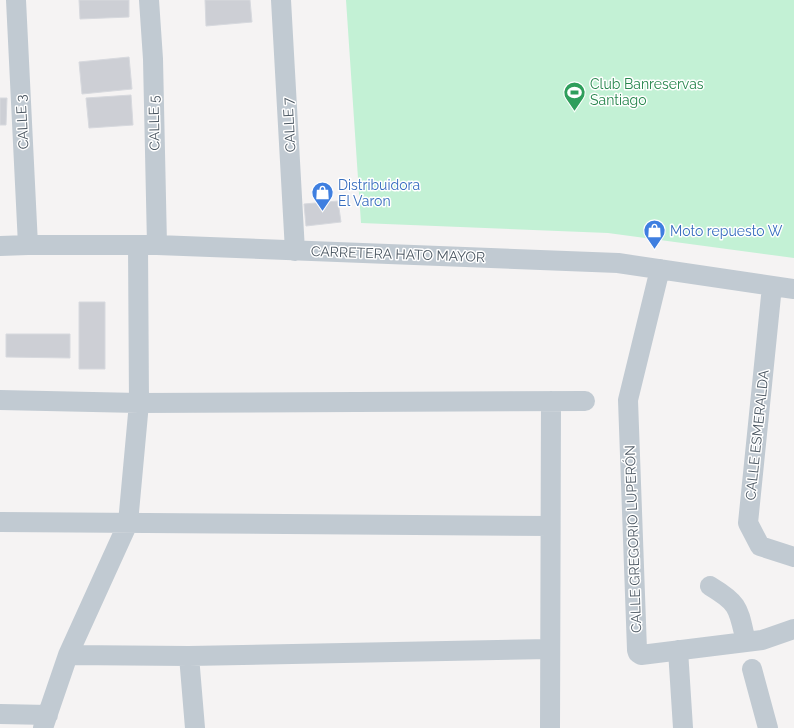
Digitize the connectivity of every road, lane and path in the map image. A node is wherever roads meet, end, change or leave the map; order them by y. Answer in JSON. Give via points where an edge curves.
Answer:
{"nodes":[{"id":1,"x":16,"y":0,"type":"edge"},
{"id":2,"x":149,"y":0,"type":"edge"},
{"id":3,"x":281,"y":0,"type":"edge"},
{"id":4,"x":28,"y":245,"type":"junction"},
{"id":5,"x":147,"y":245,"type":"junction"},
{"id":6,"x":0,"y":246,"type":"edge"},
{"id":7,"x":295,"y":251,"type":"junction"},
{"id":8,"x":660,"y":269,"type":"junction"},
{"id":9,"x":772,"y":286,"type":"junction"},
{"id":10,"x":794,"y":289,"type":"edge"},
{"id":11,"x":0,"y":400,"type":"edge"},
{"id":12,"x":585,"y":400,"type":"dead end"},
{"id":13,"x":551,"y":401,"type":"junction"},
{"id":14,"x":139,"y":403,"type":"junction"},
{"id":15,"x":0,"y":522,"type":"edge"},
{"id":16,"x":128,"y":523,"type":"junction"},
{"id":17,"x":550,"y":526,"type":"junction"},
{"id":18,"x":794,"y":557,"type":"edge"},
{"id":19,"x":710,"y":586,"type":"dead end"},
{"id":20,"x":794,"y":629,"type":"edge"},
{"id":21,"x":746,"y":642,"type":"junction"},
{"id":22,"x":550,"y":649,"type":"junction"},
{"id":23,"x":678,"y":650,"type":"junction"},
{"id":24,"x":68,"y":655,"type":"junction"},
{"id":25,"x":189,"y":656,"type":"junction"},
{"id":26,"x":752,"y":669,"type":"dead end"},
{"id":27,"x":0,"y":714,"type":"edge"},
{"id":28,"x":46,"y":721,"type":"edge"},
{"id":29,"x":195,"y":728,"type":"edge"},
{"id":30,"x":550,"y":728,"type":"edge"},
{"id":31,"x":683,"y":728,"type":"edge"},
{"id":32,"x":768,"y":728,"type":"edge"}],
"edges":[{"from":1,"to":4,"type":"street","name":"CALLE 3"},
{"from":2,"to":5,"type":"street","name":"CALLE 5","via":[[153,59]]},
{"from":3,"to":7,"type":"street","name":"CALLE 7"},
{"from":4,"to":5,"type":"street","name":"CARRETERA HATO MAYOR"},
{"from":4,"to":6,"type":"street","name":"CARRETERA HATO MAYOR"},
{"from":5,"to":7,"type":"street","name":"CARRETERA HATO MAYOR"},
{"from":5,"to":14,"type":"street","name":"CALLE 5"},
{"from":7,"to":8,"type":"street","name":"CARRETERA HATO MAYOR","via":[[618,263]]},
{"from":8,"to":9,"type":"street","name":"CARRETERA HATO MAYOR"},
{"from":8,"to":23,"type":"street","name":"CALLE GREGORIO LUPERÓN","via":[[628,400],[637,650],[641,655]]},
{"from":9,"to":10,"type":"street","name":"CARRETERA HATO MAYOR"},
{"from":9,"to":18,"type":"street","name":"CALLE ESMERALDA","via":[[748,523],[760,546]]},
{"from":11,"to":14,"type":"street"},
{"from":12,"to":13,"type":"street"},
{"from":13,"to":14,"type":"street"},
{"from":13,"to":17,"type":"street"},
{"from":14,"to":16,"type":"street","name":"CALLE 5"},
{"from":15,"to":16,"type":"street"},
{"from":16,"to":17,"type":"street"},
{"from":16,"to":24,"type":"street","name":"CALLE 5"},
{"from":17,"to":22,"type":"street"},
{"from":19,"to":21,"type":"street","via":[[735,604]]},
{"from":20,"to":21,"type":"street","name":"CALLE GREGORIO LUPERÓN","via":[[762,640]]},
{"from":21,"to":23,"type":"street","name":"CALLE GREGORIO LUPERÓN"},
{"from":22,"to":25,"type":"street"},
{"from":22,"to":30,"type":"street"},
{"from":23,"to":31,"type":"street"},
{"from":24,"to":25,"type":"street"},
{"from":24,"to":28,"type":"street","name":"CALLE 5"},
{"from":25,"to":29,"type":"street"},
{"from":26,"to":32,"type":"street"},
{"from":27,"to":28,"type":"street"}]}
